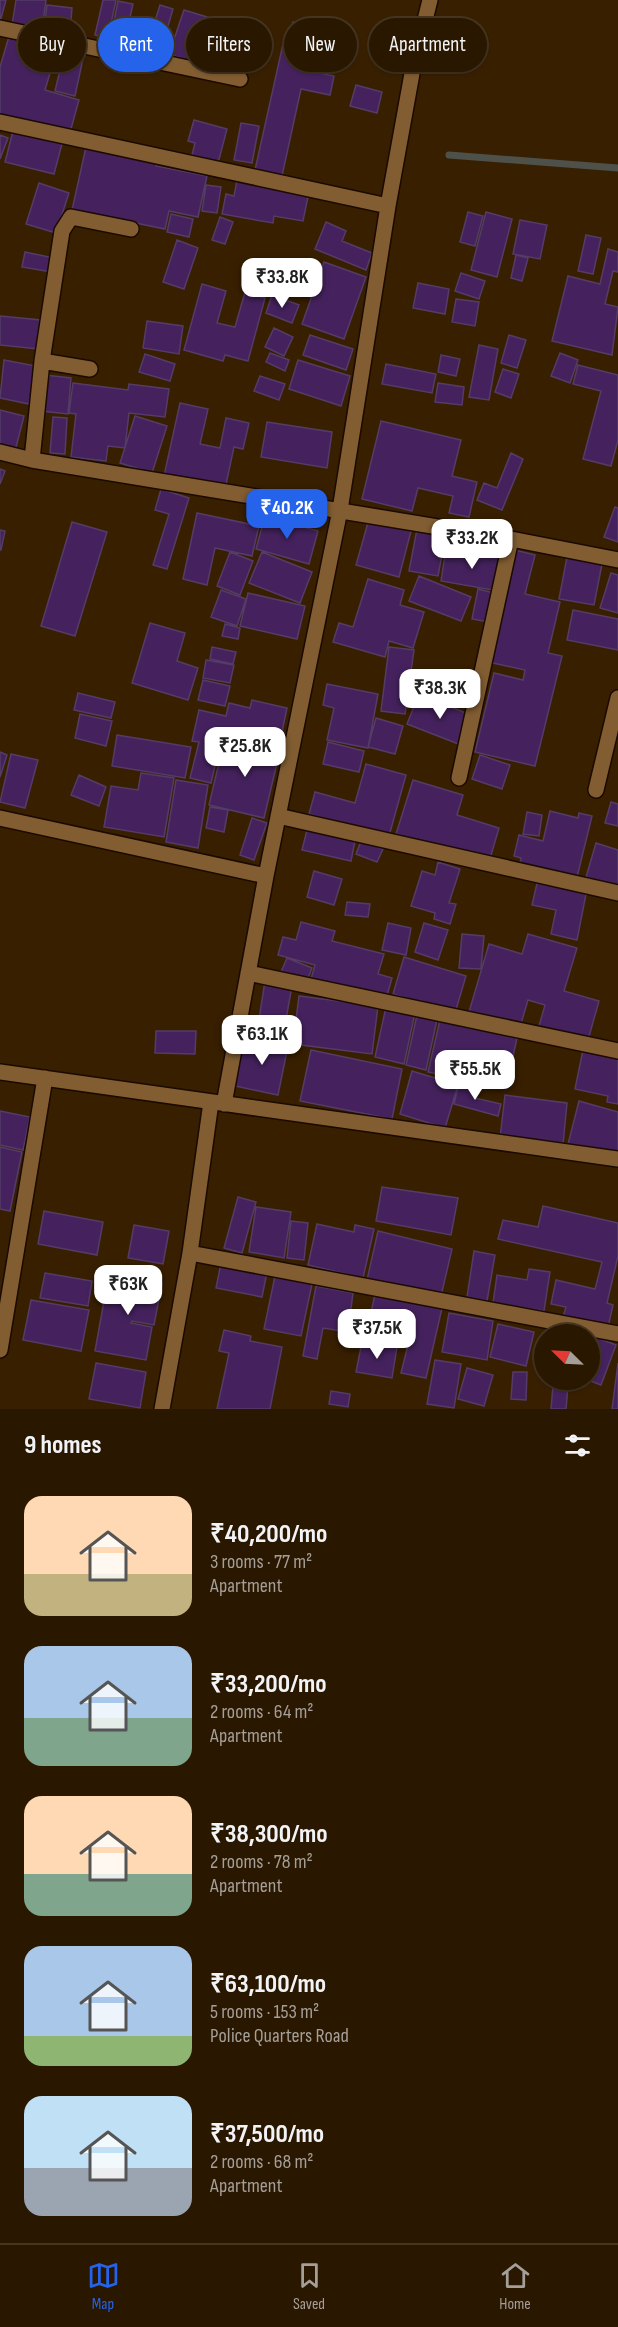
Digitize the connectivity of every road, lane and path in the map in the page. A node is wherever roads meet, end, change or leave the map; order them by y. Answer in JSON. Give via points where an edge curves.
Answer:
{"nodes":[{"id":1,"x":430,"y":0,"type":"edge"},
{"id":2,"x":0,"y":28,"type":"edge"},
{"id":3,"x":240,"y":79,"type":"dead end"},
{"id":4,"x":0,"y":122,"type":"edge"},
{"id":5,"x":388,"y":206,"type":"junction"},
{"id":6,"x":131,"y":229,"type":"dead end"},
{"id":7,"x":42,"y":361,"type":"junction"},
{"id":8,"x":90,"y":369,"type":"dead end"},
{"id":9,"x":0,"y":452,"type":"edge"},
{"id":10,"x":32,"y":460,"type":"junction"},
{"id":11,"x":340,"y":510,"type":"junction"},
{"id":12,"x":511,"y":539,"type":"junction"},
{"id":13,"x":618,"y":560,"type":"edge"},
{"id":14,"x":618,"y":698,"type":"edge"},
{"id":15,"x":459,"y":778,"type":"dead end"},
{"id":16,"x":596,"y":790,"type":"dead end"},
{"id":17,"x":278,"y":816,"type":"junction"},
{"id":18,"x":0,"y":818,"type":"edge"},
{"id":19,"x":266,"y":876,"type":"junction"},
{"id":20,"x":618,"y":892,"type":"edge"},
{"id":21,"x":248,"y":973,"type":"junction"},
{"id":22,"x":618,"y":1051,"type":"edge"},
{"id":23,"x":0,"y":1072,"type":"edge"},
{"id":24,"x":45,"y":1078,"type":"junction"},
{"id":25,"x":218,"y":1103,"type":"junction"},
{"id":26,"x":618,"y":1159,"type":"edge"},
{"id":27,"x":190,"y":1253,"type":"junction"},
{"id":28,"x":618,"y":1334,"type":"edge"},
{"id":29,"x":0,"y":1350,"type":"edge"},
{"id":30,"x":163,"y":1409,"type":"edge"}],
"edges":[{"from":1,"to":5,"type":"street","via":[[413,68]]},
{"from":2,"to":3,"type":"street"},
{"from":4,"to":5,"type":"street"},
{"from":5,"to":11,"type":"street"},
{"from":6,"to":7,"type":"street","via":[[70,217],[62,231]]},
{"from":7,"to":8,"type":"street"},
{"from":7,"to":10,"type":"street"},
{"from":9,"to":10,"type":"street"},
{"from":10,"to":11,"type":"street"},
{"from":11,"to":12,"type":"street"},
{"from":11,"to":17,"type":"street"},
{"from":12,"to":13,"type":"street"},
{"from":12,"to":15,"type":"street"},
{"from":14,"to":16,"type":"street"},
{"from":17,"to":19,"type":"street"},
{"from":17,"to":20,"type":"street"},
{"from":18,"to":19,"type":"street"},
{"from":19,"to":21,"type":"street"},
{"from":21,"to":22,"type":"street"},
{"from":21,"to":25,"type":"street"},
{"from":23,"to":24,"type":"street"},
{"from":24,"to":25,"type":"street"},
{"from":24,"to":29,"type":"street"},
{"from":25,"to":26,"type":"street"},
{"from":25,"to":27,"type":"street"},
{"from":27,"to":28,"type":"street"},
{"from":27,"to":30,"type":"street"}]}
